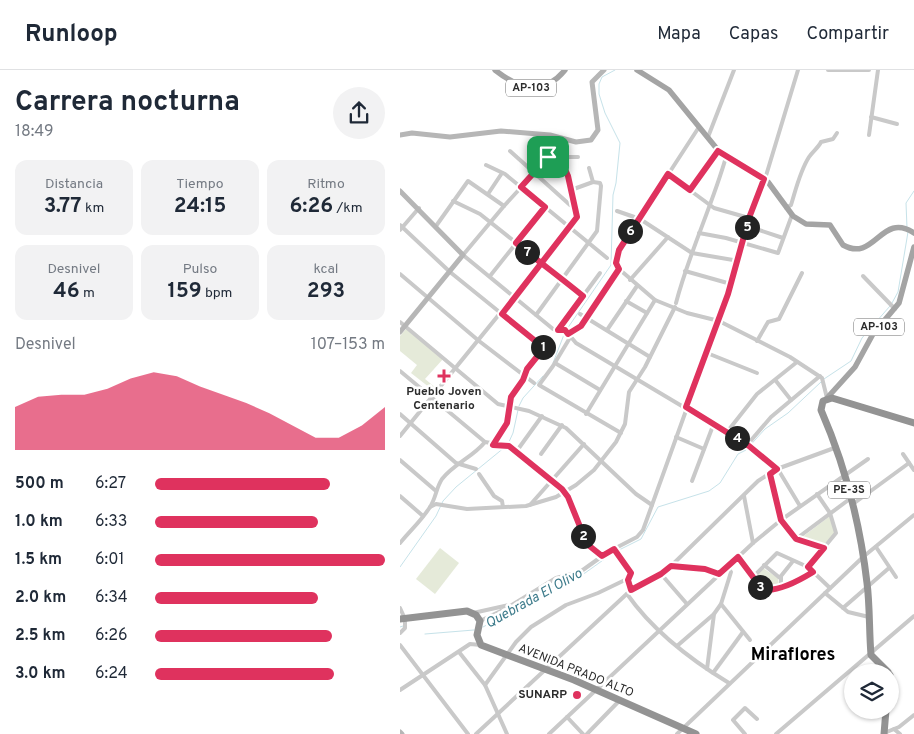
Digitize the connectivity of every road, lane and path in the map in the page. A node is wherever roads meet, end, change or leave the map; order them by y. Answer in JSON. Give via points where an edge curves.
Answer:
{"nodes":[{"id":1,"x":495,"y":70,"type":"edge"},
{"id":2,"x":565,"y":70,"type":"edge"},
{"id":3,"x":604,"y":70,"type":"edge"},
{"id":4,"x":637,"y":70,"type":"edge"},
{"id":5,"x":734,"y":70,"type":"edge"},
{"id":6,"x":798,"y":70,"type":"edge"},
{"id":7,"x":828,"y":70,"type":"edge"},
{"id":8,"x":869,"y":70,"type":"edge"},
{"id":9,"x":878,"y":70,"type":"edge"},
{"id":10,"x":871,"y":117,"type":"junction"},
{"id":11,"x":897,"y":124,"type":"dead end"},
{"id":12,"x":699,"y":127,"type":"junction"},
{"id":13,"x":837,"y":133,"type":"dead end"},
{"id":14,"x":400,"y":135,"type":"edge"},
{"id":15,"x":869,"y":135,"type":"dead end"},
{"id":16,"x":708,"y":137,"type":"junction"},
{"id":17,"x":510,"y":151,"type":"dead end"},
{"id":18,"x":718,"y":151,"type":"junction"},
{"id":19,"x":578,"y":157,"type":"dead end"},
{"id":20,"x":726,"y":157,"type":"junction"},
{"id":21,"x":560,"y":158,"type":"junction"},
{"id":22,"x":486,"y":164,"type":"dead end"},
{"id":23,"x":588,"y":168,"type":"dead end"},
{"id":24,"x":502,"y":173,"type":"junction"},
{"id":25,"x":535,"y":173,"type":"junction"},
{"id":26,"x":668,"y":174,"type":"junction"},
{"id":27,"x":764,"y":179,"type":"junction"},
{"id":28,"x":593,"y":182,"type":"junction"},
{"id":29,"x":521,"y":187,"type":"junction"},
{"id":30,"x":400,"y":190,"type":"edge"},
{"id":31,"x":571,"y":190,"type":"junction"},
{"id":32,"x":690,"y":190,"type":"junction"},
{"id":33,"x":488,"y":194,"type":"junction"},
{"id":34,"x":453,"y":202,"type":"junction"},
{"id":35,"x":711,"y":205,"type":"junction"},
{"id":36,"x":504,"y":206,"type":"junction"},
{"id":37,"x":545,"y":207,"type":"junction"},
{"id":38,"x":576,"y":207,"type":"junction"},
{"id":39,"x":419,"y":208,"type":"junction"},
{"id":40,"x":786,"y":208,"type":"junction"},
{"id":41,"x":617,"y":211,"type":"dead end"},
{"id":42,"x":792,"y":215,"type":"junction"},
{"id":43,"x":749,"y":218,"type":"junction"},
{"id":44,"x":640,"y":219,"type":"junction"},
{"id":45,"x":490,"y":222,"type":"junction"},
{"id":46,"x":436,"y":226,"type":"junction"},
{"id":47,"x":747,"y":226,"type":"junction"},
{"id":48,"x":401,"y":227,"type":"edge"},
{"id":49,"x":570,"y":228,"type":"junction"},
{"id":50,"x":909,"y":230,"type":"edge"},
{"id":51,"x":699,"y":233,"type":"junction"},
{"id":52,"x":668,"y":236,"type":"junction"},
{"id":53,"x":783,"y":238,"type":"junction"},
{"id":54,"x":742,"y":242,"type":"junction"},
{"id":55,"x":516,"y":243,"type":"junction"},
{"id":56,"x":588,"y":244,"type":"junction"},
{"id":57,"x":914,"y":247,"type":"edge"},
{"id":58,"x":692,"y":252,"type":"junction"},
{"id":59,"x":463,"y":255,"type":"junction"},
{"id":60,"x":607,"y":258,"type":"dead end"},
{"id":61,"x":739,"y":261,"type":"junction"},
{"id":62,"x":541,"y":263,"type":"junction"},
{"id":63,"x":619,"y":269,"type":"junction"},
{"id":64,"x":685,"y":271,"type":"junction"},
{"id":65,"x":450,"y":272,"type":"junction"},
{"id":66,"x":600,"y":273,"type":"dead end"},
{"id":67,"x":400,"y":274,"type":"edge"},
{"id":68,"x":802,"y":274,"type":"dead end"},
{"id":69,"x":490,"y":276,"type":"junction"},
{"id":70,"x":863,"y":276,"type":"dead end"},
{"id":71,"x":561,"y":279,"type":"junction"},
{"id":72,"x":630,"y":280,"type":"junction"},
{"id":73,"x":731,"y":284,"type":"junction"},
{"id":74,"x":637,"y":286,"type":"junction"},
{"id":75,"x":583,"y":296,"type":"junction"},
{"id":76,"x":428,"y":297,"type":"junction"},
{"id":77,"x":515,"y":297,"type":"junction"},
{"id":78,"x":655,"y":300,"type":"junction"},
{"id":79,"x":626,"y":301,"type":"junction"},
{"id":80,"x":675,"y":305,"type":"junction"},
{"id":81,"x":895,"y":309,"type":"junction"},
{"id":82,"x":647,"y":313,"type":"junction"},
{"id":83,"x":502,"y":314,"type":"junction"},
{"id":84,"x":580,"y":314,"type":"dead end"},
{"id":85,"x":536,"y":315,"type":"junction"},
{"id":86,"x":587,"y":318,"type":"junction"},
{"id":87,"x":719,"y":321,"type":"junction"},
{"id":88,"x":400,"y":322,"type":"edge"},
{"id":89,"x":405,"y":326,"type":"junction"},
{"id":90,"x":558,"y":330,"type":"junction"},
{"id":91,"x":607,"y":330,"type":"junction"},
{"id":92,"x":400,"y":332,"type":"edge"},
{"id":93,"x":568,"y":333,"type":"junction"},
{"id":94,"x":479,"y":341,"type":"junction"},
{"id":95,"x":756,"y":341,"type":"junction"},
{"id":96,"x":629,"y":343,"type":"junction"},
{"id":97,"x":707,"y":353,"type":"junction"},
{"id":98,"x":650,"y":357,"type":"junction"},
{"id":99,"x":798,"y":362,"type":"junction"},
{"id":100,"x":555,"y":363,"type":"junction"},
{"id":101,"x":615,"y":366,"type":"junction"},
{"id":102,"x":456,"y":368,"type":"junction"},
{"id":103,"x":400,"y":371,"type":"edge"},
{"id":104,"x":758,"y":373,"type":"dead end"},
{"id":105,"x":524,"y":377,"type":"junction"},
{"id":106,"x":822,"y":378,"type":"junction"},
{"id":107,"x":638,"y":379,"type":"junction"},
{"id":108,"x":776,"y":381,"type":"junction"},
{"id":109,"x":534,"y":383,"type":"dead end"},
{"id":110,"x":600,"y":390,"type":"junction"},
{"id":111,"x":432,"y":398,"type":"junction"},
{"id":112,"x":827,"y":398,"type":"junction"},
{"id":113,"x":791,"y":400,"type":"junction"},
{"id":114,"x":510,"y":407,"type":"junction"},
{"id":115,"x":686,"y":407,"type":"junction"},
{"id":116,"x":400,"y":414,"type":"edge"},
{"id":117,"x":586,"y":414,"type":"junction"},
{"id":118,"x":542,"y":416,"type":"junction"},
{"id":119,"x":714,"y":423,"type":"junction"},
{"id":120,"x":914,"y":423,"type":"edge"},
{"id":121,"x":411,"y":424,"type":"junction"},
{"id":122,"x":562,"y":425,"type":"junction"},
{"id":123,"x":728,"y":432,"type":"junction"},
{"id":124,"x":621,"y":433,"type":"junction"},
{"id":125,"x":400,"y":436,"type":"edge"},
{"id":126,"x":676,"y":437,"type":"junction"},
{"id":127,"x":486,"y":442,"type":"junction"},
{"id":128,"x":584,"y":444,"type":"junction"},
{"id":129,"x":493,"y":445,"type":"junction"},
{"id":130,"x":749,"y":447,"type":"junction"},
{"id":131,"x":837,"y":447,"type":"junction"},
{"id":132,"x":704,"y":449,"type":"junction"},
{"id":133,"x":516,"y":452,"type":"junction"},
{"id":134,"x":541,"y":454,"type":"dead end"},
{"id":135,"x":903,"y":454,"type":"dead end"},
{"id":136,"x":868,"y":458,"type":"dead end"},
{"id":137,"x":400,"y":460,"type":"edge"},
{"id":138,"x":602,"y":460,"type":"junction"},
{"id":139,"x":909,"y":462,"type":"junction"},
{"id":140,"x":456,"y":463,"type":"junction"},
{"id":141,"x":476,"y":468,"type":"dead end"},
{"id":142,"x":777,"y":469,"type":"junction"},
{"id":143,"x":914,"y":470,"type":"edge"},
{"id":144,"x":479,"y":474,"type":"dead end"},
{"id":145,"x":770,"y":474,"type":"junction"},
{"id":146,"x":845,"y":474,"type":"junction"},
{"id":147,"x":552,"y":480,"type":"junction"},
{"id":148,"x":692,"y":481,"type":"dead end"},
{"id":149,"x":436,"y":491,"type":"junction"},
{"id":150,"x":565,"y":492,"type":"junction"},
{"id":151,"x":817,"y":494,"type":"junction"},
{"id":152,"x":400,"y":496,"type":"edge"},
{"id":153,"x":744,"y":496,"type":"junction"},
{"id":154,"x":404,"y":500,"type":"junction"},
{"id":155,"x":852,"y":501,"type":"junction"},
{"id":156,"x":400,"y":505,"type":"edge"},
{"id":157,"x":530,"y":505,"type":"junction"},
{"id":158,"x":652,"y":505,"type":"junction"},
{"id":159,"x":800,"y":506,"type":"junction"},
{"id":160,"x":430,"y":507,"type":"junction"},
{"id":161,"x":504,"y":507,"type":"junction"},
{"id":162,"x":830,"y":513,"type":"junction"},
{"id":163,"x":914,"y":515,"type":"edge"},
{"id":164,"x":423,"y":516,"type":"junction"},
{"id":165,"x":781,"y":520,"type":"junction"},
{"id":166,"x":796,"y":539,"type":"junction"},
{"id":167,"x":400,"y":543,"type":"edge"},
{"id":168,"x":753,"y":543,"type":"junction"},
{"id":169,"x":876,"y":546,"type":"junction"},
{"id":170,"x":824,"y":548,"type":"junction"},
{"id":171,"x":615,"y":551,"type":"junction"},
{"id":172,"x":602,"y":556,"type":"junction"},
{"id":173,"x":738,"y":557,"type":"junction"},
{"id":174,"x":863,"y":557,"type":"junction"},
{"id":175,"x":793,"y":560,"type":"junction"},
{"id":176,"x":764,"y":565,"type":"junction"},
{"id":177,"x":671,"y":566,"type":"junction"},
{"id":178,"x":728,"y":566,"type":"junction"},
{"id":179,"x":808,"y":567,"type":"junction"},
{"id":180,"x":890,"y":568,"type":"junction"},
{"id":181,"x":813,"y":572,"type":"junction"},
{"id":182,"x":661,"y":574,"type":"junction"},
{"id":183,"x":719,"y":574,"type":"junction"},
{"id":184,"x":753,"y":577,"type":"junction"},
{"id":185,"x":896,"y":577,"type":"dead end"},
{"id":186,"x":780,"y":578,"type":"junction"},
{"id":187,"x":628,"y":580,"type":"junction"},
{"id":188,"x":781,"y":586,"type":"junction"},
{"id":189,"x":830,"y":588,"type":"junction"},
{"id":190,"x":868,"y":588,"type":"junction"},
{"id":191,"x":631,"y":590,"type":"junction"},
{"id":192,"x":825,"y":593,"type":"junction"},
{"id":193,"x":627,"y":594,"type":"junction"},
{"id":194,"x":687,"y":604,"type":"junction"},
{"id":195,"x":721,"y":604,"type":"junction"},
{"id":196,"x":511,"y":605,"type":"junction"},
{"id":197,"x":400,"y":608,"type":"edge"},
{"id":198,"x":842,"y":608,"type":"junction"},
{"id":199,"x":473,"y":612,"type":"junction"},
{"id":200,"x":714,"y":614,"type":"junction"},
{"id":201,"x":914,"y":616,"type":"edge"},
{"id":202,"x":869,"y":617,"type":"junction"},
{"id":203,"x":403,"y":621,"type":"edge"},
{"id":204,"x":479,"y":629,"type":"junction"},
{"id":205,"x":659,"y":630,"type":"junction"},
{"id":206,"x":743,"y":632,"type":"junction"},
{"id":207,"x":400,"y":633,"type":"edge"},
{"id":208,"x":750,"y":640,"type":"dead end"},
{"id":209,"x":470,"y":644,"type":"junction"},
{"id":210,"x":400,"y":645,"type":"edge"},
{"id":211,"x":482,"y":646,"type":"junction"},
{"id":212,"x":676,"y":646,"type":"junction"},
{"id":213,"x":406,"y":651,"type":"junction"},
{"id":214,"x":459,"y":652,"type":"junction"},
{"id":215,"x":400,"y":655,"type":"edge"},
{"id":216,"x":507,"y":655,"type":"junction"},
{"id":217,"x":871,"y":655,"type":"junction"},
{"id":218,"x":880,"y":664,"type":"edge"},
{"id":219,"x":545,"y":669,"type":"junction"},
{"id":220,"x":707,"y":669,"type":"junction"},
{"id":221,"x":712,"y":673,"type":"junction"},
{"id":222,"x":424,"y":675,"type":"junction"},
{"id":223,"x":730,"y":682,"type":"junction"},
{"id":224,"x":485,"y":685,"type":"junction"},
{"id":225,"x":400,"y":690,"type":"edge"},
{"id":226,"x":595,"y":690,"type":"junction"},
{"id":227,"x":620,"y":700,"type":"junction"},
{"id":228,"x":498,"y":714,"type":"junction"},
{"id":229,"x":914,"y":715,"type":"edge"},
{"id":230,"x":567,"y":717,"type":"junction"},
{"id":231,"x":757,"y":719,"type":"dead end"},
{"id":232,"x":885,"y":719,"type":"edge"},
{"id":233,"x":894,"y":729,"type":"junction"},
{"id":234,"x":680,"y":731,"type":"edge"},
{"id":235,"x":468,"y":734,"type":"edge"},
{"id":236,"x":476,"y":734,"type":"edge"},
{"id":237,"x":507,"y":734,"type":"edge"},
{"id":238,"x":549,"y":734,"type":"edge"},
{"id":239,"x":583,"y":734,"type":"edge"},
{"id":240,"x":587,"y":734,"type":"edge"},
{"id":241,"x":696,"y":734,"type":"edge"},
{"id":242,"x":745,"y":734,"type":"edge"},
{"id":243,"x":776,"y":734,"type":"edge"},
{"id":244,"x":884,"y":734,"type":"edge"},
{"id":245,"x":900,"y":734,"type":"edge"}],
"edges":[{"from":1,"to":2,"type":"main road","number":"AP-103","via":[[514,83],[533,88],[553,82]]},
{"from":3,"to":14,"type":"main road","via":[[592,82],[598,130],[591,140],[576,142],[540,134],[501,131],[450,137],[412,132]]},
{"from":4,"to":12,"type":"main road","via":[[669,90]]},
{"from":5,"to":16,"type":"street"},
{"from":6,"to":27,"type":"street"},
{"from":7,"to":8,"type":"street"},
{"from":9,"to":10,"type":"street"},
{"from":10,"to":11,"type":"street"},
{"from":10,"to":15,"type":"street"},
{"from":12,"to":16,"type":"main road"},
{"from":12,"to":26,"type":"street"},
{"from":13,"to":40,"type":"street","via":[[810,155],[791,205]]},
{"from":16,"to":18,"type":"main road"},
{"from":17,"to":25,"type":"street"},
{"from":18,"to":20,"type":"main road"},
{"from":18,"to":32,"type":"street"},
{"from":19,"to":21,"type":"street"},
{"from":20,"to":27,"type":"main road"},
{"from":20,"to":35,"type":"street"},
{"from":21,"to":25,"type":"street","via":[[548,157]]},
{"from":21,"to":31,"type":"street"},
{"from":22,"to":24,"type":"street"},
{"from":23,"to":28,"type":"street"},
{"from":24,"to":29,"type":"street"},
{"from":24,"to":33,"type":"street"},
{"from":25,"to":29,"type":"street"},
{"from":25,"to":38,"type":"street"},
{"from":26,"to":32,"type":"street"},
{"from":26,"to":44,"type":"street"},
{"from":27,"to":40,"type":"main road"},
{"from":27,"to":43,"type":"street"},
{"from":28,"to":31,"type":"street"},
{"from":28,"to":56,"type":"street","via":[[601,184],[600,207],[597,232]]},
{"from":29,"to":36,"type":"street"},
{"from":29,"to":37,"type":"street"},
{"from":30,"to":39,"type":"main road"},
{"from":31,"to":38,"type":"street"},
{"from":32,"to":35,"type":"street"},
{"from":33,"to":34,"type":"street","via":[[468,181]]},
{"from":33,"to":36,"type":"street"},
{"from":34,"to":45,"type":"street","via":[[475,211]]},
{"from":34,"to":46,"type":"street"},
{"from":35,"to":43,"type":"street"},
{"from":35,"to":51,"type":"street"},
{"from":36,"to":45,"type":"street"},
{"from":37,"to":49,"type":"street"},
{"from":37,"to":55,"type":"street"},
{"from":38,"to":49,"type":"street","via":[[577,217]]},
{"from":39,"to":46,"type":"main road"},
{"from":39,"to":48,"type":"street"},
{"from":40,"to":42,"type":"main road"},
{"from":41,"to":44,"type":"street"},
{"from":42,"to":50,"type":"main road","via":[[806,224],[830,225],[840,242],[850,248],[867,247],[889,228]]},
{"from":42,"to":53,"type":"street"},
{"from":43,"to":47,"type":"street"},
{"from":44,"to":52,"type":"street"},
{"from":44,"to":63,"type":"street","via":[[619,250],[616,263]]},
{"from":45,"to":55,"type":"street"},
{"from":45,"to":59,"type":"street"},
{"from":46,"to":59,"type":"main road"},
{"from":47,"to":53,"type":"street"},
{"from":47,"to":54,"type":"street"},
{"from":48,"to":65,"type":"street"},
{"from":49,"to":56,"type":"street"},
{"from":49,"to":62,"type":"street"},
{"from":51,"to":54,"type":"street"},
{"from":51,"to":58,"type":"street"},
{"from":52,"to":58,"type":"street"},
{"from":52,"to":72,"type":"street"},
{"from":53,"to":54,"type":"street","via":[[778,253]]},
{"from":54,"to":61,"type":"street"},
{"from":55,"to":62,"type":"street"},
{"from":55,"to":69,"type":"street"},
{"from":56,"to":60,"type":"street"},
{"from":56,"to":71,"type":"street"},
{"from":57,"to":81,"type":"main road","number":"AP-103","via":[[903,295]]},
{"from":58,"to":61,"type":"street"},
{"from":58,"to":64,"type":"street"},
{"from":59,"to":65,"type":"main road"},
{"from":59,"to":69,"type":"street"},
{"from":61,"to":73,"type":"street"},
{"from":62,"to":71,"type":"street"},
{"from":62,"to":77,"type":"street"},
{"from":63,"to":72,"type":"street"},
{"from":63,"to":86,"type":"street"},
{"from":64,"to":73,"type":"street"},
{"from":64,"to":80,"type":"street"},
{"from":65,"to":76,"type":"main road"},
{"from":65,"to":83,"type":"street"},
{"from":66,"to":75,"type":"street"},
{"from":67,"to":76,"type":"street"},
{"from":68,"to":95,"type":"street","via":[[779,319],[768,322]]},
{"from":69,"to":77,"type":"street"},
{"from":70,"to":81,"type":"street"},
{"from":71,"to":75,"type":"street"},
{"from":71,"to":85,"type":"street"},
{"from":72,"to":74,"type":"street"},
{"from":73,"to":87,"type":"street"},
{"from":74,"to":78,"type":"street"},
{"from":74,"to":79,"type":"street"},
{"from":75,"to":90,"type":"street"},
{"from":76,"to":89,"type":"main road"},
{"from":76,"to":94,"type":"street"},
{"from":77,"to":83,"type":"street"},
{"from":77,"to":85,"type":"street"},
{"from":78,"to":80,"type":"street"},
{"from":78,"to":82,"type":"street"},
{"from":79,"to":82,"type":"street"},
{"from":79,"to":91,"type":"street"},
{"from":80,"to":87,"type":"street","via":[[686,313]]},
{"from":80,"to":98,"type":"street"},
{"from":81,"to":112,"type":"main road","number":"AP-103","via":[[871,337],[859,362]]},
{"from":82,"to":96,"type":"street"},
{"from":83,"to":94,"type":"street"},
{"from":83,"to":105,"type":"street","via":[[544,348]]},
{"from":84,"to":86,"type":"street"},
{"from":85,"to":90,"type":"street"},
{"from":86,"to":91,"type":"street"},
{"from":86,"to":93,"type":"street","via":[[581,326]]},
{"from":87,"to":95,"type":"street"},
{"from":87,"to":97,"type":"street"},
{"from":88,"to":89,"type":"street"},
{"from":89,"to":92,"type":"main road"},
{"from":89,"to":102,"type":"street"},
{"from":90,"to":93,"type":"street"},
{"from":91,"to":96,"type":"street"},
{"from":93,"to":100,"type":"street"},
{"from":93,"to":101,"type":"street","via":[[576,343]]},
{"from":94,"to":102,"type":"street"},
{"from":94,"to":105,"type":"street"},
{"from":95,"to":99,"type":"street"},
{"from":96,"to":98,"type":"street"},
{"from":96,"to":101,"type":"street"},
{"from":97,"to":104,"type":"street"},
{"from":97,"to":115,"type":"street"},
{"from":98,"to":107,"type":"street"},
{"from":99,"to":106,"type":"street"},
{"from":99,"to":108,"type":"street"},
{"from":100,"to":110,"type":"street"},
{"from":100,"to":117,"type":"street","via":[[539,385]]},
{"from":101,"to":107,"type":"street"},
{"from":101,"to":110,"type":"street"},
{"from":102,"to":111,"type":"street"},
{"from":102,"to":114,"type":"street","via":[[498,404]]},
{"from":103,"to":111,"type":"street"},
{"from":105,"to":109,"type":"street"},
{"from":105,"to":114,"type":"street","via":[[510,399]]},
{"from":106,"to":112,"type":"street"},
{"from":106,"to":113,"type":"street"},
{"from":107,"to":115,"type":"street"},
{"from":107,"to":124,"type":"street","via":[[629,392]]},
{"from":108,"to":113,"type":"street"},
{"from":108,"to":123,"type":"street","via":[[757,394]]},
{"from":110,"to":117,"type":"street"},
{"from":111,"to":121,"type":"street"},
{"from":111,"to":127,"type":"street"},
{"from":112,"to":120,"type":"highway"},
{"from":112,"to":131,"type":"highway","number":"PE-3S","via":[[821,410]]},
{"from":113,"to":130,"type":"street","via":[[761,426]]},
{"from":114,"to":118,"type":"street"},
{"from":114,"to":129,"type":"street","via":[[506,427]]},
{"from":115,"to":119,"type":"street"},
{"from":115,"to":126,"type":"street"},
{"from":116,"to":121,"type":"street"},
{"from":117,"to":124,"type":"street"},
{"from":118,"to":122,"type":"street"},
{"from":118,"to":133,"type":"street"},
{"from":119,"to":123,"type":"street"},
{"from":119,"to":132,"type":"street"},
{"from":121,"to":125,"type":"street"},
{"from":121,"to":140,"type":"street"},
{"from":122,"to":128,"type":"street"},
{"from":122,"to":134,"type":"street"},
{"from":123,"to":130,"type":"street"},
{"from":124,"to":138,"type":"street"},
{"from":126,"to":132,"type":"street"},
{"from":126,"to":158,"type":"street"},
{"from":127,"to":129,"type":"street"},
{"from":127,"to":140,"type":"street","via":[[471,457]]},
{"from":128,"to":138,"type":"street"},
{"from":128,"to":147,"type":"street"},
{"from":129,"to":133,"type":"street","via":[[507,445]]},
{"from":130,"to":142,"type":"street"},
{"from":131,"to":142,"type":"street"},
{"from":131,"to":146,"type":"highway","number":"PE-3S"},
{"from":132,"to":148,"type":"street"},
{"from":133,"to":147,"type":"street"},
{"from":135,"to":139,"type":"street"},
{"from":136,"to":146,"type":"street"},
{"from":137,"to":149,"type":"street"},
{"from":138,"to":150,"type":"street"},
{"from":138,"to":158,"type":"street"},
{"from":139,"to":143,"type":"street"},
{"from":139,"to":155,"type":"street"},
{"from":140,"to":141,"type":"street"},
{"from":140,"to":149,"type":"street"},
{"from":142,"to":145,"type":"street"},
{"from":142,"to":159,"type":"street"},
{"from":144,"to":161,"type":"street","via":[[492,495],[502,500]]},
{"from":145,"to":153,"type":"street"},
{"from":145,"to":165,"type":"street"},
{"from":146,"to":151,"type":"street"},
{"from":146,"to":155,"type":"highway","number":"PE-3S"},
{"from":147,"to":150,"type":"street"},
{"from":147,"to":157,"type":"street"},
{"from":149,"to":160,"type":"street"},
{"from":150,"to":157,"type":"street"},
{"from":150,"to":172,"type":"street","via":[[587,544]]},
{"from":151,"to":159,"type":"street"},
{"from":151,"to":162,"type":"street"},
{"from":152,"to":154,"type":"street"},
{"from":153,"to":168,"type":"street"},
{"from":153,"to":177,"type":"street"},
{"from":154,"to":156,"type":"street"},
{"from":154,"to":164,"type":"street"},
{"from":155,"to":162,"type":"street"},
{"from":155,"to":174,"type":"highway","number":"PE-3S"},
{"from":157,"to":161,"type":"street"},
{"from":158,"to":171,"type":"street","via":[[642,533]]},
{"from":159,"to":165,"type":"street"},
{"from":160,"to":161,"type":"street","via":[[439,504],[467,508]]},
{"from":160,"to":164,"type":"street"},
{"from":162,"to":166,"type":"street"},
{"from":162,"to":170,"type":"street","via":[[836,533]]},
{"from":163,"to":169,"type":"street"},
{"from":164,"to":167,"type":"street"},
{"from":165,"to":166,"type":"street"},
{"from":165,"to":168,"type":"street"},
{"from":166,"to":170,"type":"street"},
{"from":168,"to":173,"type":"street"},
{"from":169,"to":174,"type":"street"},
{"from":169,"to":180,"type":"street"},
{"from":170,"to":179,"type":"street"},
{"from":171,"to":172,"type":"street"},
{"from":171,"to":187,"type":"street","via":[[631,573]]},
{"from":172,"to":196,"type":"street","via":[[580,572],[556,578]]},
{"from":173,"to":178,"type":"street"},
{"from":173,"to":184,"type":"street"},
{"from":174,"to":189,"type":"street"},
{"from":174,"to":190,"type":"highway","number":"PE-3S"},
{"from":175,"to":176,"type":"street","via":[[777,553]]},
{"from":175,"to":179,"type":"street"},
{"from":175,"to":186,"type":"street"},
{"from":176,"to":184,"type":"street"},
{"from":176,"to":186,"type":"street"},
{"from":177,"to":182,"type":"street"},
{"from":177,"to":183,"type":"street","via":[[705,569]]},
{"from":178,"to":183,"type":"street"},
{"from":178,"to":195,"type":"street","via":[[731,572]]},
{"from":179,"to":181,"type":"street"},
{"from":180,"to":185,"type":"street"},
{"from":180,"to":190,"type":"street"},
{"from":181,"to":188,"type":"street"},
{"from":181,"to":189,"type":"street"},
{"from":182,"to":191,"type":"street"},
{"from":182,"to":194,"type":"street"},
{"from":183,"to":194,"type":"street"},
{"from":184,"to":188,"type":"street","via":[[762,589]]},
{"from":186,"to":188,"type":"street"},
{"from":187,"to":191,"type":"street"},
{"from":187,"to":216,"type":"street","via":[[550,614],[531,628]]},
{"from":189,"to":192,"type":"street"},
{"from":190,"to":198,"type":"street"},
{"from":190,"to":202,"type":"highway","number":"PE-3S"},
{"from":191,"to":193,"type":"street"},
{"from":192,"to":198,"type":"street"},
{"from":192,"to":223,"type":"street"},
{"from":193,"to":205,"type":"street"},
{"from":193,"to":219,"type":"street"},
{"from":194,"to":205,"type":"street"},
{"from":195,"to":200,"type":"street"},
{"from":195,"to":206,"type":"street"},
{"from":196,"to":199,"type":"street"},
{"from":196,"to":204,"type":"street"},
{"from":197,"to":203,"type":"street"},
{"from":198,"to":202,"type":"street","via":[[858,616]]},
{"from":199,"to":203,"type":"highway"},
{"from":199,"to":204,"type":"highway"},
{"from":200,"to":212,"type":"street"},
{"from":200,"to":220,"type":"street"},
{"from":201,"to":217,"type":"street"},
{"from":202,"to":217,"type":"highway","number":"PE-3S"},
{"from":203,"to":207,"type":"street","via":[[406,628]]},
{"from":204,"to":209,"type":"street"},
{"from":204,"to":211,"type":"highway"},
{"from":205,"to":212,"type":"street"},
{"from":205,"to":226,"type":"street"},
{"from":206,"to":208,"type":"street"},
{"from":206,"to":221,"type":"street"},
{"from":209,"to":211,"type":"street"},
{"from":209,"to":214,"type":"street"},
{"from":210,"to":213,"type":"street"},
{"from":211,"to":216,"type":"highway","name":"AVENIDA PRADO ALTO"},
{"from":212,"to":220,"type":"street"},
{"from":213,"to":215,"type":"street"},
{"from":213,"to":222,"type":"street"},
{"from":214,"to":222,"type":"street"},
{"from":214,"to":224,"type":"street"},
{"from":216,"to":219,"type":"highway","name":"AVENIDA PRADO ALTO"},
{"from":216,"to":224,"type":"street"},
{"from":217,"to":218,"type":"highway"},
{"from":217,"to":243,"type":"street"},
{"from":219,"to":226,"type":"highway","name":"AVENIDA PRADO ALTO"},
{"from":219,"to":228,"type":"street"},
{"from":220,"to":221,"type":"street"},
{"from":221,"to":223,"type":"street"},
{"from":222,"to":225,"type":"street"},
{"from":222,"to":235,"type":"street"},
{"from":223,"to":234,"type":"street"},
{"from":224,"to":228,"type":"street"},
{"from":226,"to":227,"type":"highway","name":"AVENIDA PRADO ALTO"},
{"from":226,"to":230,"type":"street"},
{"from":227,"to":234,"type":"highway","name":"AVENIDA PRADO ALTO"},
{"from":227,"to":240,"type":"street"},
{"from":228,"to":236,"type":"street"},
{"from":228,"to":237,"type":"street"},
{"from":229,"to":233,"type":"street"},
{"from":230,"to":238,"type":"street"},
{"from":230,"to":239,"type":"street"},
{"from":231,"to":242,"type":"street","via":[[745,708],[733,720]]},
{"from":232,"to":244,"type":"highway"},
{"from":233,"to":244,"type":"street"},
{"from":233,"to":245,"type":"street"},
{"from":234,"to":241,"type":"highway","name":"AVENIDA PRADO ALTO"}]}
